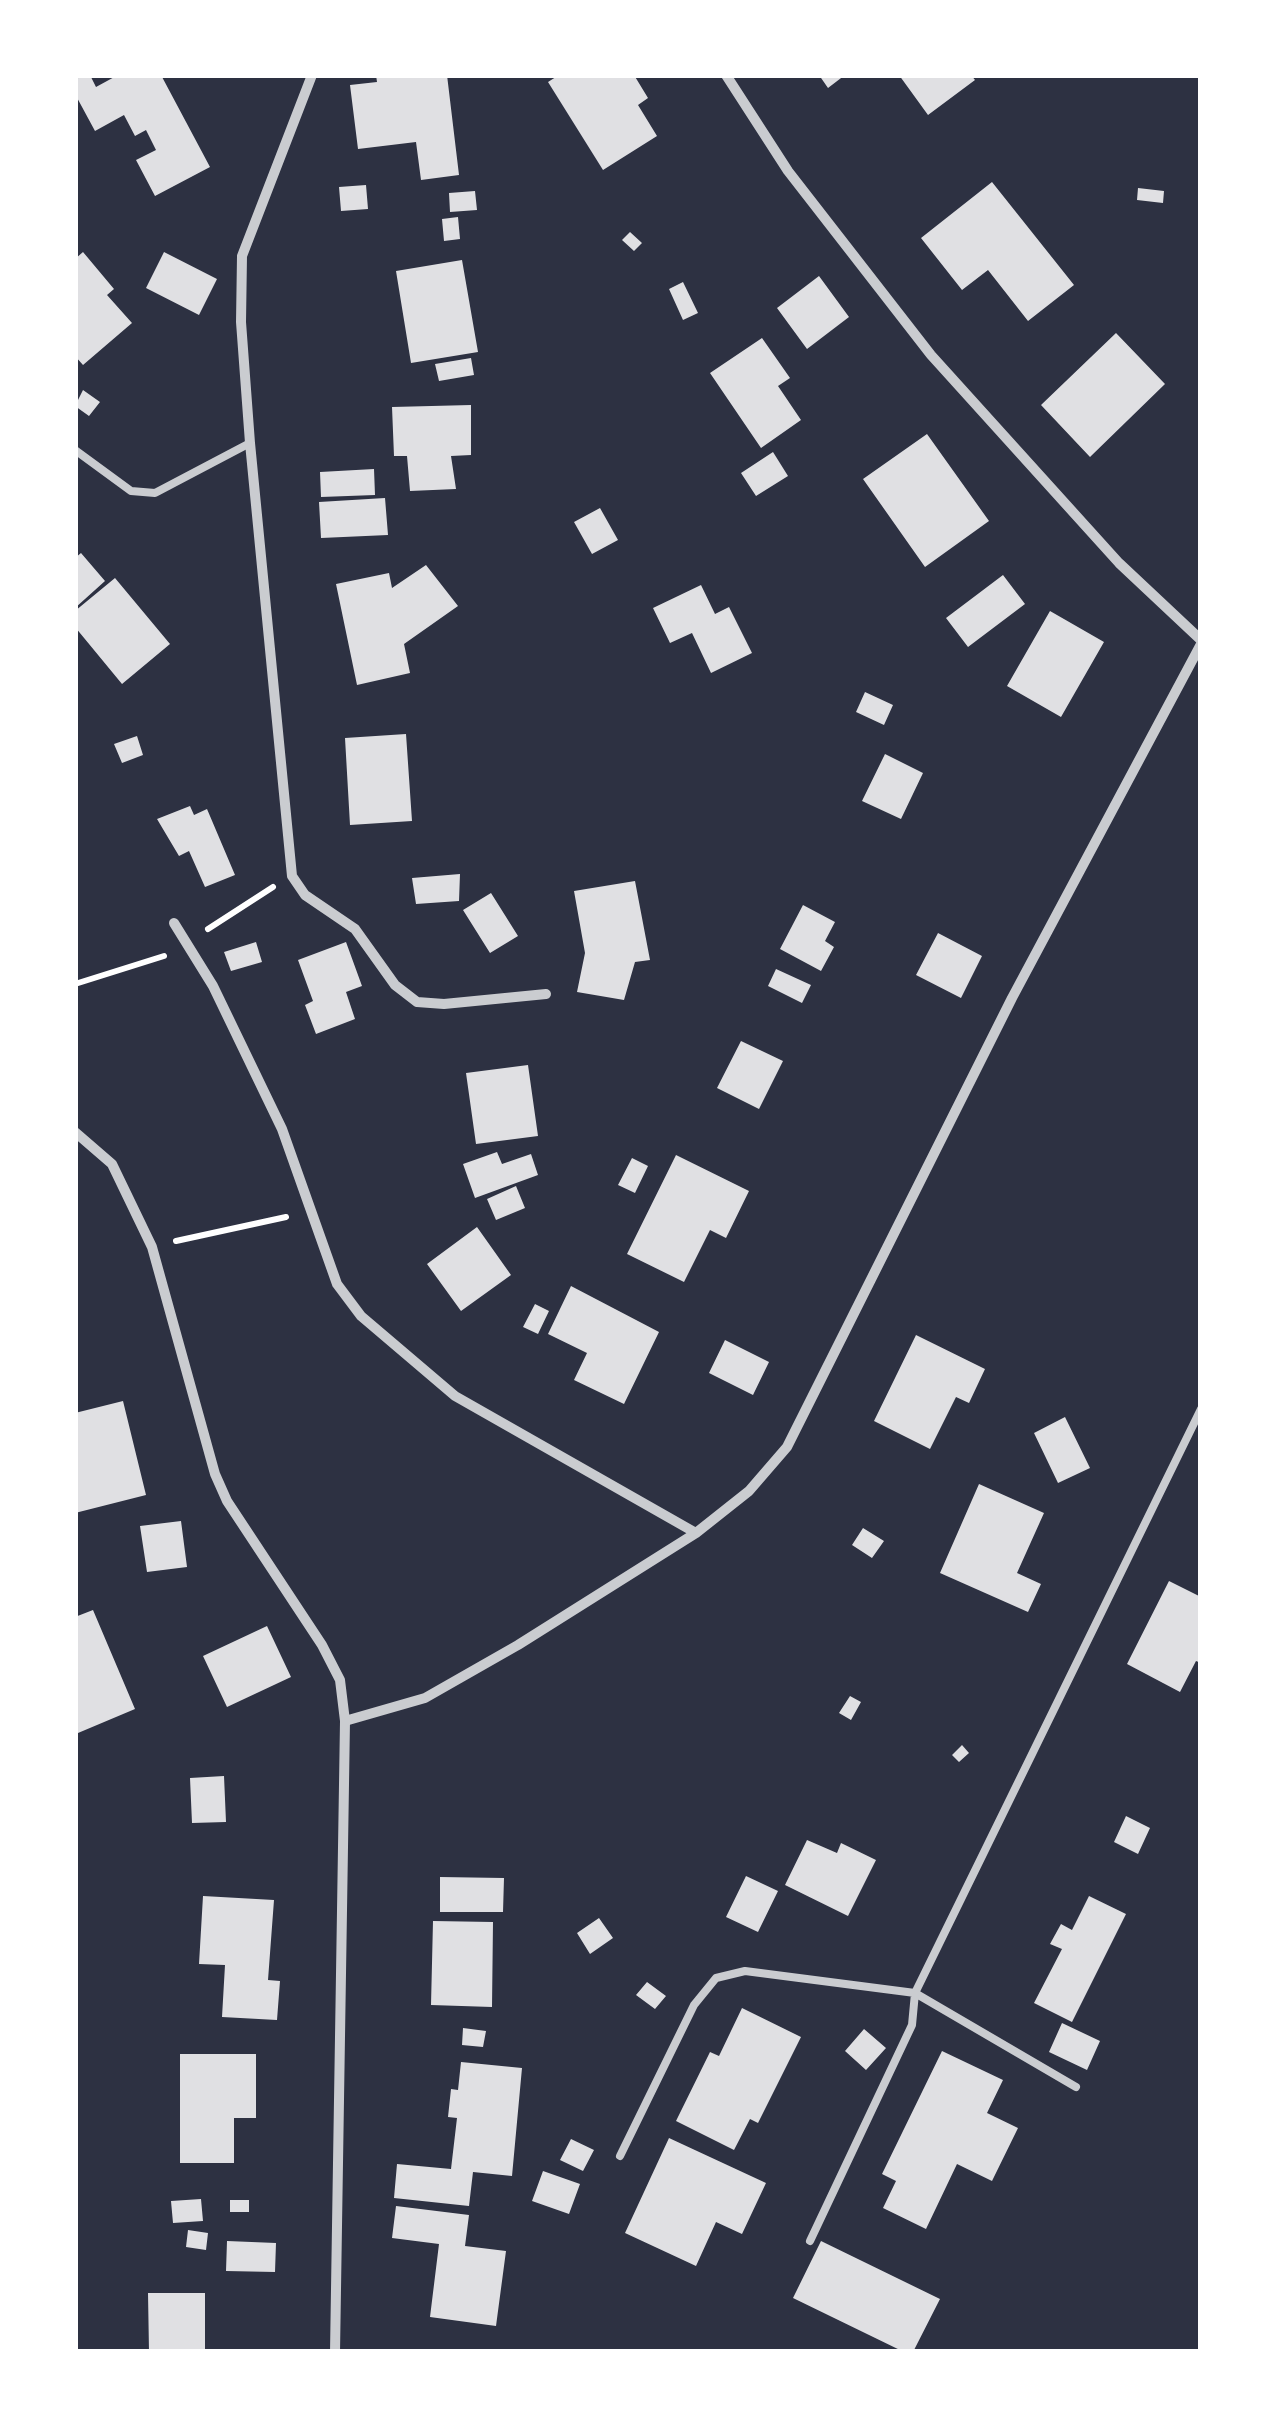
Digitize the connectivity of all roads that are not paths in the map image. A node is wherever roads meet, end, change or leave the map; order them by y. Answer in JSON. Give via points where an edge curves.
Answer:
{"nodes":[{"id":1,"x":312,"y":75,"type":"edge"},
{"id":2,"x":726,"y":75,"type":"edge"},
{"id":3,"x":250,"y":442,"type":"junction"},
{"id":4,"x":75,"y":450,"type":"edge"},
{"id":5,"x":1201,"y":642,"type":"edge"},
{"id":6,"x":174,"y":923,"type":"dead end"},
{"id":7,"x":546,"y":994,"type":"dead end"},
{"id":8,"x":75,"y":1132,"type":"edge"},
{"id":9,"x":1201,"y":1410,"type":"edge"},
{"id":10,"x":696,"y":1533,"type":"junction"},
{"id":11,"x":345,"y":1720,"type":"junction"},
{"id":12,"x":916,"y":1993,"type":"junction"},
{"id":13,"x":1076,"y":2086,"type":"dead end"},
{"id":14,"x":620,"y":2156,"type":"dead end"},
{"id":15,"x":810,"y":2240,"type":"dead end"},
{"id":16,"x":335,"y":2352,"type":"edge"}],
"edges":[{"from":1,"to":3,"type":"street","via":[[242,256]]},
{"from":2,"to":5,"type":"street","via":[[788,171],[931,355],[1119,563]]},
{"from":3,"to":4,"type":"lane","via":[[155,492],[132,491]]},
{"from":3,"to":7,"type":"street","via":[[292,876],[305,894],[355,929],[395,985],[416,1002]]},
{"from":5,"to":10,"type":"street","via":[[1012,998],[788,1447],[749,1491]]},
{"from":6,"to":10,"type":"street","via":[[282,1128],[337,1284],[360,1316],[455,1396]]},
{"from":8,"to":11,"type":"street","via":[[112,1164],[152,1246],[215,1474],[340,1680]]},
{"from":9,"to":12,"type":"lane"},
{"from":10,"to":11,"type":"street","via":[[425,1698]]},
{"from":11,"to":16,"type":"street"},
{"from":12,"to":13,"type":"lane"},
{"from":12,"to":14,"type":"lane","via":[[745,1970],[716,1978],[694,2005]]},
{"from":12,"to":15,"type":"lane","via":[[912,2025]]}]}
